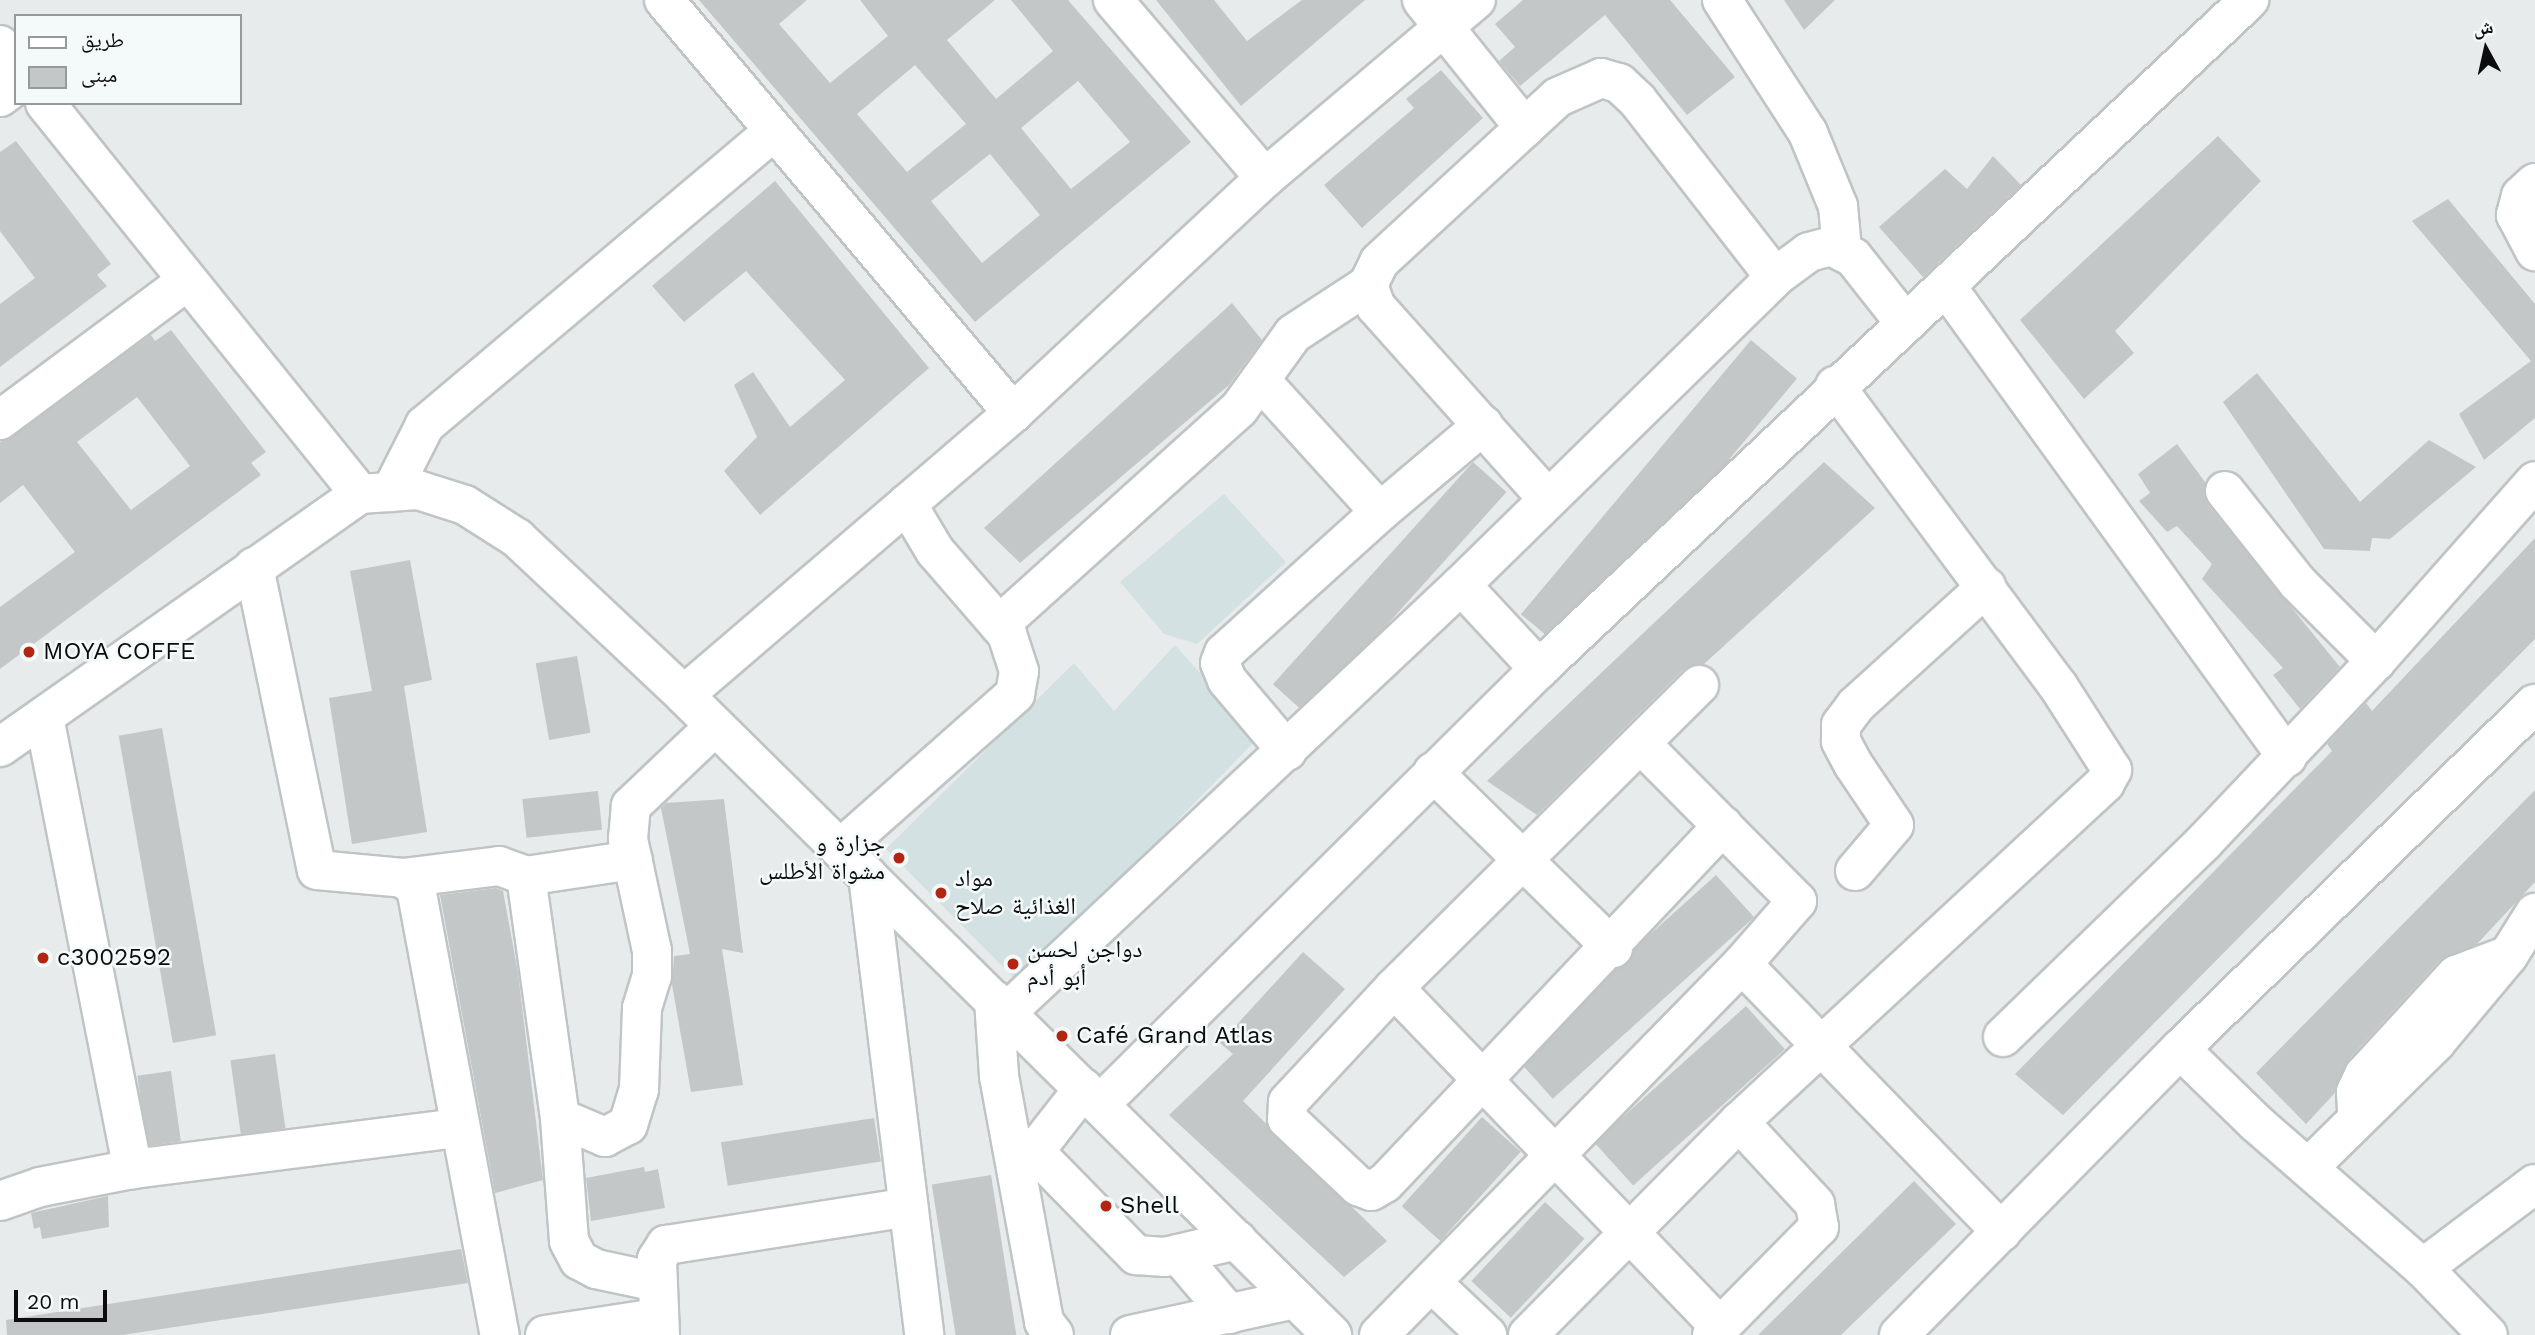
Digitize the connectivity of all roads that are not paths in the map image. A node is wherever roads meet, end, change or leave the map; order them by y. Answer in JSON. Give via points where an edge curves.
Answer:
{"nodes":[{"id":1,"x":1113,"y":0,"type":"edge"},
{"id":2,"x":1476,"y":0,"type":"edge"},
{"id":3,"x":1722,"y":0,"type":"edge"},
{"id":4,"x":2249,"y":0,"type":"edge"},
{"id":5,"x":667,"y":1,"type":"edge"},
{"id":6,"x":1432,"y":14,"type":"edge"},
{"id":7,"x":0,"y":46,"type":"edge"},
{"id":8,"x":14,"y":64,"type":"edge"},
{"id":9,"x":48,"y":105,"type":"edge"},
{"id":10,"x":1525,"y":128,"type":"junction"},
{"id":11,"x":772,"y":133,"type":"junction"},
{"id":12,"x":1265,"y":178,"type":"junction"},
{"id":13,"x":2535,"y":183,"type":"edge"},
{"id":14,"x":1842,"y":250,"type":"junction"},
{"id":15,"x":2535,"y":251,"type":"edge"},
{"id":16,"x":1775,"y":277,"type":"junction"},
{"id":17,"x":187,"y":281,"type":"junction"},
{"id":18,"x":1368,"y":285,"type":"junction"},
{"id":19,"x":1948,"y":289,"type":"junction"},
{"id":20,"x":1906,"y":324,"type":"junction"},
{"id":21,"x":1260,"y":380,"type":"junction"},
{"id":22,"x":1835,"y":386,"type":"junction"},
{"id":23,"x":1013,"y":413,"type":"junction"},
{"id":24,"x":0,"y":420,"type":"edge"},
{"id":25,"x":1482,"y":425,"type":"junction"},
{"id":26,"x":2535,"y":481,"type":"edge"},
{"id":27,"x":2225,"y":491,"type":"dead end"},
{"id":28,"x":376,"y":493,"type":"junction"},
{"id":29,"x":1547,"y":498,"type":"junction"},
{"id":30,"x":907,"y":504,"type":"junction"},
{"id":31,"x":1380,"y":512,"type":"junction"},
{"id":32,"x":254,"y":567,"type":"junction"},
{"id":33,"x":1461,"y":585,"type":"junction"},
{"id":34,"x":1986,"y":587,"type":"junction"},
{"id":35,"x":999,"y":625,"type":"junction"},
{"id":36,"x":2376,"y":661,"type":"junction"},
{"id":37,"x":1539,"y":669,"type":"junction"},
{"id":38,"x":1699,"y":685,"type":"dead end"},
{"id":39,"x":684,"y":695,"type":"junction"},
{"id":40,"x":2535,"y":704,"type":"edge"},
{"id":41,"x":44,"y":717,"type":"junction"},
{"id":42,"x":715,"y":726,"type":"junction"},
{"id":43,"x":1642,"y":745,"type":"junction"},
{"id":44,"x":0,"y":747,"type":"edge"},
{"id":45,"x":1287,"y":751,"type":"junction"},
{"id":46,"x":2287,"y":757,"type":"junction"},
{"id":47,"x":1433,"y":772,"type":"junction"},
{"id":48,"x":1723,"y":826,"type":"junction"},
{"id":49,"x":840,"y":849,"type":"junction"},
{"id":50,"x":633,"y":860,"type":"junction"},
{"id":51,"x":1525,"y":860,"type":"junction"},
{"id":52,"x":1854,"y":871,"type":"dead end"},
{"id":53,"x":526,"y":876,"type":"junction"},
{"id":54,"x":868,"y":876,"type":"junction"},
{"id":55,"x":403,"y":878,"type":"junction"},
{"id":56,"x":2535,"y":913,"type":"edge"},
{"id":57,"x":1613,"y":948,"type":"junction"},
{"id":58,"x":1742,"y":964,"type":"junction"},
{"id":59,"x":1394,"y":988,"type":"junction"},
{"id":60,"x":1000,"y":1006,"type":"junction"},
{"id":61,"x":2003,"y":1037,"type":"dead end"},
{"id":62,"x":1820,"y":1048,"type":"junction"},
{"id":63,"x":2180,"y":1049,"type":"junction"},
{"id":64,"x":1481,"y":1080,"type":"junction"},
{"id":65,"x":1092,"y":1096,"type":"junction"},
{"id":66,"x":560,"y":1118,"type":"junction"},
{"id":67,"x":1740,"y":1122,"type":"junction"},
{"id":68,"x":458,"y":1128,"type":"junction"},
{"id":69,"x":1560,"y":1155,"type":"junction"},
{"id":70,"x":1026,"y":1161,"type":"junction"},
{"id":71,"x":2308,"y":1168,"type":"junction"},
{"id":72,"x":133,"y":1169,"type":"junction"},
{"id":73,"x":2535,"y":1184,"type":"edge"},
{"id":74,"x":0,"y":1201,"type":"edge"},
{"id":75,"x":908,"y":1207,"type":"junction"},
{"id":76,"x":2002,"y":1232,"type":"junction"},
{"id":77,"x":1631,"y":1233,"type":"junction"},
{"id":78,"x":1237,"y":1240,"type":"junction"},
{"id":79,"x":1178,"y":1254,"type":"junction"},
{"id":80,"x":2423,"y":1268,"type":"junction"},
{"id":81,"x":1432,"y":1283,"type":"junction"},
{"id":82,"x":1295,"y":1299,"type":"junction"},
{"id":83,"x":658,"y":1312,"type":"edge"},
{"id":84,"x":1229,"y":1314,"type":"junction"},
{"id":85,"x":1716,"y":1331,"type":"edge"},
{"id":86,"x":500,"y":1335,"type":"edge"},
{"id":87,"x":545,"y":1335,"type":"edge"},
{"id":88,"x":925,"y":1335,"type":"edge"},
{"id":89,"x":1054,"y":1335,"type":"edge"},
{"id":90,"x":1130,"y":1335,"type":"edge"},
{"id":91,"x":1332,"y":1335,"type":"edge"},
{"id":92,"x":1379,"y":1335,"type":"edge"},
{"id":93,"x":1488,"y":1335,"type":"edge"},
{"id":94,"x":1528,"y":1335,"type":"edge"},
{"id":95,"x":1899,"y":1335,"type":"edge"},
{"id":96,"x":2488,"y":1335,"type":"edge"}],
"edges":[{"from":1,"to":12,"type":"street"},
{"from":2,"to":6,"type":"street"},
{"from":3,"to":14,"type":"street","via":[[1808,133],[1838,206]]},
{"from":4,"to":19,"type":"street"},
{"from":5,"to":11,"type":"street"},
{"from":6,"to":10,"type":"street"},
{"from":6,"to":12,"type":"street"},
{"from":7,"to":8,"type":"street"},
{"from":9,"to":17,"type":"street"},
{"from":10,"to":16,"type":"street","via":[[1571,86],[1601,78],[1619,83]]},
{"from":10,"to":18,"type":"street","via":[[1379,262]]},
{"from":11,"to":23,"type":"street"},
{"from":11,"to":28,"type":"street","via":[[425,425]]},
{"from":12,"to":23,"type":"street"},
{"from":13,"to":15,"type":"street","via":[[2521,196],[2516,215]]},
{"from":14,"to":16,"type":"street","via":[[1820,247]]},
{"from":14,"to":20,"type":"street"},
{"from":16,"to":29,"type":"street"},
{"from":17,"to":24,"type":"street"},
{"from":17,"to":28,"type":"street"},
{"from":18,"to":21,"type":"street","via":[[1311,318]]},
{"from":18,"to":25,"type":"street","via":[[1376,307]]},
{"from":19,"to":20,"type":"street"},
{"from":19,"to":46,"type":"street"},
{"from":20,"to":22,"type":"street"},
{"from":21,"to":31,"type":"street"},
{"from":21,"to":35,"type":"street","via":[[1215,432]]},
{"from":22,"to":34,"type":"street"},
{"from":22,"to":37,"type":"street"},
{"from":23,"to":30,"type":"street"},
{"from":25,"to":29,"type":"street"},
{"from":25,"to":31,"type":"street"},
{"from":26,"to":36,"type":"street"},
{"from":27,"to":36,"type":"street","via":[[2297,582]]},
{"from":28,"to":32,"type":"street"},
{"from":28,"to":39,"type":"street","via":[[418,490],[465,505],[517,538]]},
{"from":29,"to":33,"type":"street"},
{"from":30,"to":35,"type":"street","via":[[935,551]]},
{"from":30,"to":39,"type":"street"},
{"from":31,"to":45,"type":"street","via":[[1224,653],[1220,663],[1227,680]]},
{"from":32,"to":41,"type":"street"},
{"from":32,"to":55,"type":"street","via":[[311,862],[327,873]]},
{"from":33,"to":37,"type":"street"},
{"from":33,"to":45,"type":"street"},
{"from":34,"to":52,"type":"street","via":[[1856,705],[1841,725],[1847,753],[1894,825]]},
{"from":34,"to":62,"type":"street","via":[[2108,757],[2112,770],[2105,783]]},
{"from":35,"to":49,"type":"street","via":[[1016,654],[1015,694]]},
{"from":36,"to":46,"type":"street"},
{"from":37,"to":47,"type":"street"},
{"from":38,"to":43,"type":"street"},
{"from":39,"to":42,"type":"street"},
{"from":40,"to":63,"type":"street"},
{"from":41,"to":44,"type":"street"},
{"from":41,"to":72,"type":"street"},
{"from":42,"to":49,"type":"street"},
{"from":42,"to":50,"type":"street","via":[[631,806]]},
{"from":43,"to":48,"type":"street"},
{"from":43,"to":51,"type":"street"},
{"from":45,"to":60,"type":"street"},
{"from":46,"to":61,"type":"street"},
{"from":47,"to":51,"type":"street"},
{"from":47,"to":65,"type":"street"},
{"from":48,"to":57,"type":"street"},
{"from":48,"to":58,"type":"street","via":[[1797,901]]},
{"from":49,"to":54,"type":"street"},
{"from":50,"to":53,"type":"street"},
{"from":50,"to":66,"type":"street","via":[[652,951],[652,976],[642,1008],[639,1090],[628,1125],[605,1136]]},
{"from":51,"to":57,"type":"street"},
{"from":51,"to":59,"type":"street"},
{"from":53,"to":55,"type":"street","via":[[499,866]]},
{"from":53,"to":66,"type":"street"},
{"from":54,"to":60,"type":"street"},
{"from":54,"to":75,"type":"street"},
{"from":55,"to":68,"type":"street","via":[[416,888]]},
{"from":56,"to":71,"type":"street","via":[[2508,956],[2436,1042]]},
{"from":57,"to":64,"type":"street"},
{"from":58,"to":62,"type":"street"},
{"from":58,"to":69,"type":"street"},
{"from":59,"to":64,"type":"street"},
{"from":59,"to":64,"type":"street","via":[[1288,1102],[1287,1119],[1358,1186],[1371,1191]]},
{"from":60,"to":65,"type":"street"},
{"from":60,"to":70,"type":"street","via":[[999,1076]]},
{"from":62,"to":67,"type":"street"},
{"from":62,"to":76,"type":"street"},
{"from":63,"to":71,"type":"street"},
{"from":63,"to":76,"type":"street"},
{"from":64,"to":69,"type":"street"},
{"from":65,"to":70,"type":"street"},
{"from":65,"to":78,"type":"street"},
{"from":66,"to":83,"type":"street","via":[[569,1241],[579,1260]]},
{"from":67,"to":77,"type":"street"},
{"from":67,"to":85,"type":"street","via":[[1821,1213],[1819,1227]]},
{"from":68,"to":72,"type":"street"},
{"from":68,"to":86,"type":"street"},
{"from":69,"to":77,"type":"street"},
{"from":69,"to":81,"type":"street"},
{"from":70,"to":79,"type":"street","via":[[1136,1255]]},
{"from":70,"to":89,"type":"street","via":[[1044,1322]]},
{"from":71,"to":80,"type":"street"},
{"from":72,"to":74,"type":"street","via":[[40,1186]]},
{"from":73,"to":80,"type":"street"},
{"from":75,"to":83,"type":"street","via":[[666,1245],[657,1259]]},
{"from":75,"to":88,"type":"street"},
{"from":76,"to":95,"type":"street"},
{"from":77,"to":85,"type":"street"},
{"from":77,"to":94,"type":"street"},
{"from":78,"to":79,"type":"street"},
{"from":78,"to":82,"type":"street"},
{"from":79,"to":84,"type":"street"},
{"from":80,"to":96,"type":"street"},
{"from":81,"to":92,"type":"street"},
{"from":81,"to":93,"type":"street"},
{"from":82,"to":84,"type":"street"},
{"from":82,"to":91,"type":"street"},
{"from":83,"to":87,"type":"street"},
{"from":84,"to":90,"type":"street"}]}
